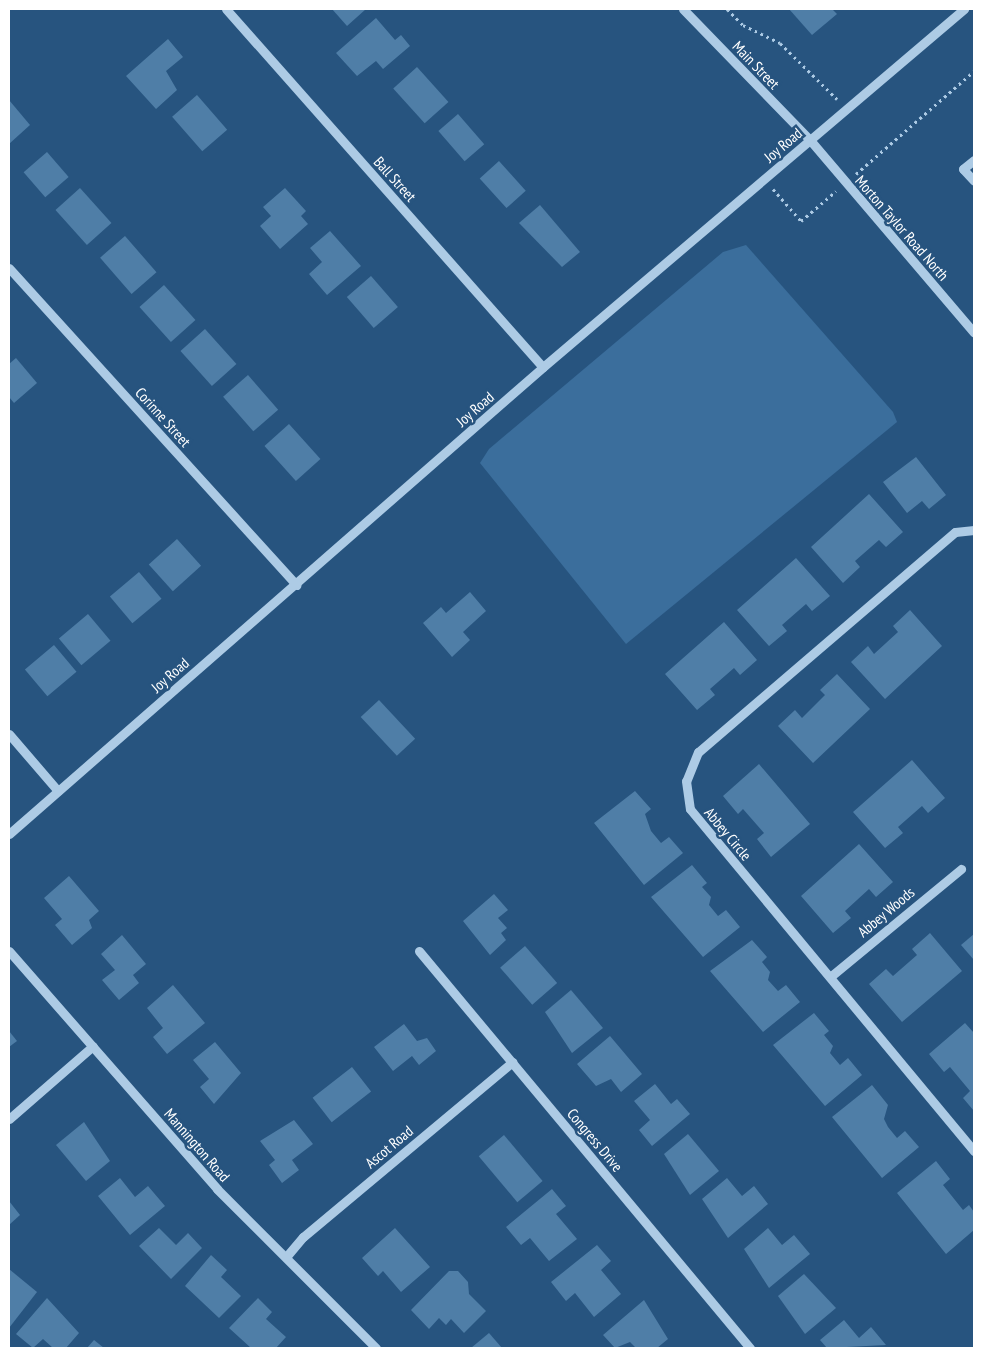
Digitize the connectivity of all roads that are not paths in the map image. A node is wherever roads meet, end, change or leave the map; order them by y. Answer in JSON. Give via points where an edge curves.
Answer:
{"nodes":[{"id":1,"x":226,"y":9,"type":"edge"},
{"id":2,"x":683,"y":9,"type":"edge"},
{"id":3,"x":964,"y":9,"type":"edge"},
{"id":4,"x":810,"y":140,"type":"junction"},
{"id":5,"x":974,"y":160,"type":"edge"},
{"id":6,"x":974,"y":181,"type":"edge"},
{"id":7,"x":9,"y":268,"type":"edge"},
{"id":8,"x":974,"y":333,"type":"edge"},
{"id":9,"x":544,"y":367,"type":"junction"},
{"id":10,"x":974,"y":530,"type":"edge"},
{"id":11,"x":296,"y":585,"type":"junction"},
{"id":12,"x":9,"y":734,"type":"edge"},
{"id":13,"x":58,"y":791,"type":"junction"},
{"id":14,"x":9,"y":834,"type":"edge"},
{"id":15,"x":960,"y":869,"type":"dead end"},
{"id":16,"x":419,"y":950,"type":"dead end"},
{"id":17,"x":9,"y":951,"type":"edge"},
{"id":18,"x":830,"y":977,"type":"junction"},
{"id":19,"x":92,"y":1046,"type":"junction"},
{"id":20,"x":512,"y":1062,"type":"junction"},
{"id":21,"x":9,"y":1119,"type":"edge"},
{"id":22,"x":974,"y":1151,"type":"edge"},
{"id":23,"x":286,"y":1257,"type":"junction"},
{"id":24,"x":376,"y":1348,"type":"edge"},
{"id":25,"x":750,"y":1348,"type":"edge"}],
"edges":[{"from":1,"to":9,"type":"street","name":"Ball Street"},
{"from":2,"to":4,"type":"street","name":"Main Street"},
{"from":3,"to":4,"type":"street","name":"Joy Road"},
{"from":4,"to":8,"type":"street","name":"Morton Taylor Road North"},
{"from":4,"to":9,"type":"street","name":"Joy Road"},
{"from":5,"to":6,"type":"street","via":[[964,169]]},
{"from":7,"to":11,"type":"street","name":"Corinne Street"},
{"from":9,"to":11,"type":"street","name":"Joy Road"},
{"from":10,"to":18,"type":"street","name":"Abbey Circle","via":[[955,532],[698,752],[686,780],[690,809]]},
{"from":11,"to":13,"type":"street","name":"Joy Road"},
{"from":12,"to":13,"type":"street"},
{"from":13,"to":14,"type":"street","name":"Joy Road"},
{"from":15,"to":18,"type":"street","name":"Abbey Woods"},
{"from":16,"to":20,"type":"street","name":"Congress Drive"},
{"from":17,"to":19,"type":"street","name":"Mannington Road"},
{"from":18,"to":22,"type":"street","name":"Abbey Circle"},
{"from":19,"to":21,"type":"street"},
{"from":19,"to":23,"type":"street","name":"Mannington Road","via":[[217,1189]]},
{"from":20,"to":23,"type":"street","name":"Ascot Road","via":[[303,1237]]},
{"from":20,"to":25,"type":"street","name":"Congress Drive"},
{"from":23,"to":24,"type":"street","name":"Mannington Road"}]}
